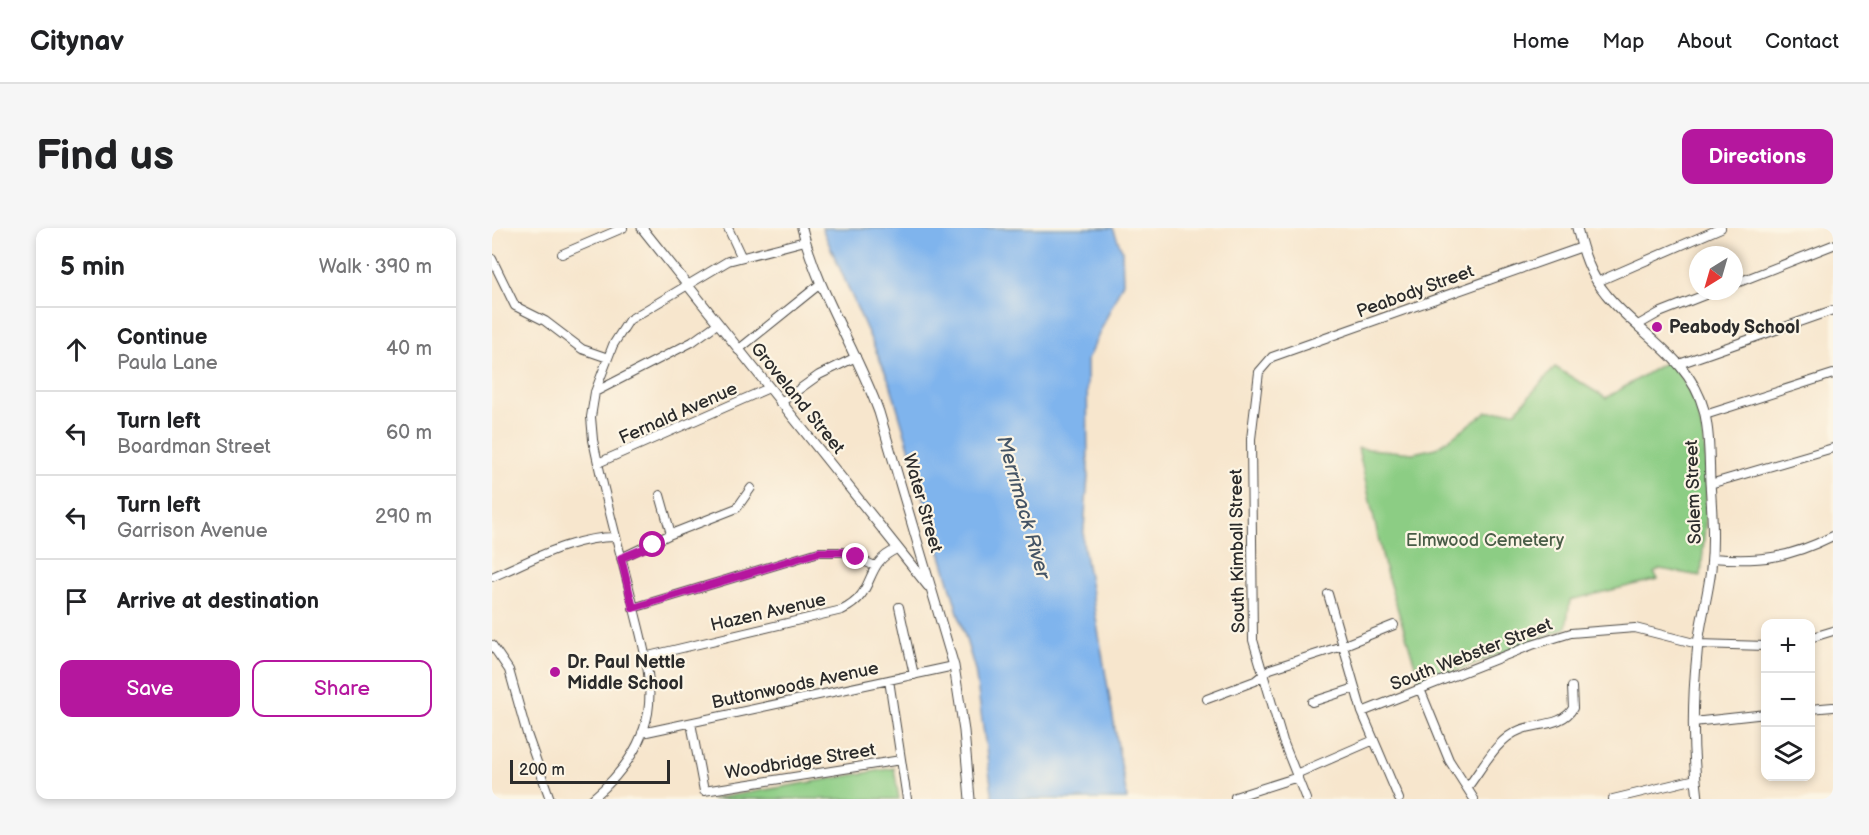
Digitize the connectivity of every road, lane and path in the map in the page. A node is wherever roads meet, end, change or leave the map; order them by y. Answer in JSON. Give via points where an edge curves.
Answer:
{"nodes":[{"id":1,"x":623,"y":228,"type":"edge"},
{"id":2,"x":642,"y":228,"type":"edge"},
{"id":3,"x":728,"y":228,"type":"edge"},
{"id":4,"x":802,"y":228,"type":"edge"},
{"id":5,"x":1578,"y":228,"type":"edge"},
{"id":6,"x":1721,"y":228,"type":"edge"},
{"id":7,"x":805,"y":241,"type":"junction"},
{"id":8,"x":1833,"y":245,"type":"edge"},
{"id":9,"x":1582,"y":247,"type":"junction"},
{"id":10,"x":562,"y":254,"type":"dead end"},
{"id":11,"x":741,"y":256,"type":"junction"},
{"id":12,"x":492,"y":259,"type":"edge"},
{"id":13,"x":1743,"y":280,"type":"edge"},
{"id":14,"x":1597,"y":282,"type":"junction"},
{"id":15,"x":686,"y":284,"type":"junction"},
{"id":16,"x":820,"y":284,"type":"junction"},
{"id":17,"x":1692,"y":300,"type":"edge"},
{"id":18,"x":1833,"y":310,"type":"edge"},
{"id":19,"x":717,"y":324,"type":"junction"},
{"id":20,"x":1638,"y":325,"type":"junction"},
{"id":21,"x":738,"y":350,"type":"junction"},
{"id":22,"x":856,"y":357,"type":"junction"},
{"id":23,"x":608,"y":358,"type":"junction"},
{"id":24,"x":1679,"y":364,"type":"junction"},
{"id":25,"x":1261,"y":367,"type":"joint"},
{"id":26,"x":1833,"y":374,"type":"edge"},
{"id":27,"x":769,"y":388,"type":"junction"},
{"id":28,"x":595,"y":392,"type":"junction"},
{"id":29,"x":780,"y":403,"type":"junction"},
{"id":30,"x":1705,"y":415,"type":"junction"},
{"id":31,"x":1833,"y":448,"type":"edge"},
{"id":32,"x":598,"y":464,"type":"junction"},
{"id":33,"x":1710,"y":484,"type":"junction"},
{"id":34,"x":751,"y":488,"type":"dead end"},
{"id":35,"x":660,"y":495,"type":"dead end"},
{"id":36,"x":671,"y":534,"type":"junction"},
{"id":37,"x":1833,"y":536,"type":"edge"},
{"id":38,"x":616,"y":537,"type":"junction"},
{"id":39,"x":897,"y":549,"type":"junction"},
{"id":40,"x":621,"y":558,"type":"junction"},
{"id":41,"x":1712,"y":558,"type":"junction"},
{"id":42,"x":874,"y":566,"type":"junction"},
{"id":43,"x":492,"y":576,"type":"edge"},
{"id":44,"x":930,"y":588,"type":"junction"},
{"id":45,"x":1328,"y":594,"type":"dead end"},
{"id":46,"x":898,"y":607,"type":"dead end"},
{"id":47,"x":633,"y":608,"type":"junction"},
{"id":48,"x":1394,"y":625,"type":"dead end"},
{"id":49,"x":1833,"y":631,"type":"edge"},
{"id":50,"x":1815,"y":636,"type":"edge"},
{"id":51,"x":1698,"y":644,"type":"junction"},
{"id":52,"x":492,"y":645,"type":"edge"},
{"id":53,"x":1342,"y":646,"type":"junction"},
{"id":54,"x":1761,"y":646,"type":"edge"},
{"id":55,"x":644,"y":657,"type":"junction"},
{"id":56,"x":954,"y":666,"type":"junction"},
{"id":57,"x":914,"y":675,"type":"junction"},
{"id":58,"x":1263,"y":675,"type":"junction"},
{"id":59,"x":890,"y":680,"type":"junction"},
{"id":60,"x":1572,"y":687,"type":"dead end"},
{"id":61,"x":1355,"y":688,"type":"junction"},
{"id":62,"x":1420,"y":689,"type":"junction"},
{"id":63,"x":1207,"y":699,"type":"dead end"},
{"id":64,"x":1312,"y":702,"type":"dead end"},
{"id":65,"x":1833,"y":706,"type":"edge"},
{"id":66,"x":1815,"y":708,"type":"edge"},
{"id":67,"x":1362,"y":712,"type":"junction"},
{"id":68,"x":1761,"y":715,"type":"edge"},
{"id":69,"x":1694,"y":722,"type":"junction"},
{"id":70,"x":691,"y":723,"type":"junction"},
{"id":71,"x":642,"y":734,"type":"junction"},
{"id":72,"x":1374,"y":740,"type":"junction"},
{"id":73,"x":901,"y":760,"type":"junction"},
{"id":74,"x":1297,"y":775,"type":"junction"},
{"id":75,"x":1696,"y":779,"type":"junction"},
{"id":76,"x":1467,"y":788,"type":"junction"},
{"id":77,"x":1235,"y":798,"type":"edge"},
{"id":78,"x":550,"y":799,"type":"edge"},
{"id":79,"x":592,"y":799,"type":"edge"},
{"id":80,"x":907,"y":799,"type":"edge"},
{"id":81,"x":970,"y":799,"type":"edge"},
{"id":82,"x":1306,"y":799,"type":"edge"},
{"id":83,"x":1399,"y":799,"type":"edge"},
{"id":84,"x":1474,"y":799,"type":"edge"},
{"id":85,"x":1613,"y":799,"type":"edge"},
{"id":86,"x":1698,"y":799,"type":"edge"}],
"edges":[{"from":1,"to":10,"type":"street"},
{"from":2,"to":15,"type":"main road","name":"Groveland Street"},
{"from":3,"to":11,"type":"street"},
{"from":4,"to":7,"type":"main road","name":"Water Street"},
{"from":5,"to":9,"type":"main road","name":"Salem Street"},
{"from":6,"to":14,"type":"street"},
{"from":7,"to":11,"type":"street"},
{"from":7,"to":16,"type":"main road","name":"Water Street"},
{"from":8,"to":13,"type":"street"},
{"from":9,"to":14,"type":"main road","name":"Salem Street"},
{"from":9,"to":25,"type":"street","name":"Peabody Street","via":[[1272,357]]},
{"from":11,"to":15,"type":"street"},
{"from":12,"to":23,"type":"street","via":[[515,306],[544,321],[582,349]]},
{"from":14,"to":20,"type":"main road","name":"Salem Street"},
{"from":15,"to":19,"type":"main road","name":"Groveland Street"},
{"from":15,"to":23,"type":"street","via":[[629,320]]},
{"from":16,"to":21,"type":"street"},
{"from":16,"to":22,"type":"main road","name":"Water Street"},
{"from":17,"to":20,"type":"street"},
{"from":18,"to":24,"type":"street"},
{"from":19,"to":21,"type":"main road","name":"Groveland Street"},
{"from":19,"to":28,"type":"street","via":[[692,342]]},
{"from":20,"to":24,"type":"main road","name":"Salem Street"},
{"from":21,"to":27,"type":"main road","name":"Groveland Street"},
{"from":22,"to":29,"type":"street","via":[[819,375]]},
{"from":22,"to":44,"type":"main road","name":"Water Street","via":[[879,412]]},
{"from":23,"to":28,"type":"street"},
{"from":24,"to":30,"type":"main road","name":"Salem Street","via":[[1696,388]]},
{"from":25,"to":58,"type":"street","name":"South Kimball Street","via":[[1250,468],[1252,630]]},
{"from":26,"to":30,"type":"street"},
{"from":27,"to":29,"type":"main road","name":"Groveland Street"},
{"from":27,"to":32,"type":"street","name":"Fernald Avenue"},
{"from":28,"to":32,"type":"street","via":[[591,417]]},
{"from":29,"to":39,"type":"main road","name":"Groveland Street"},
{"from":30,"to":33,"type":"main road","name":"Salem Street"},
{"from":31,"to":33,"type":"street"},
{"from":32,"to":38,"type":"street"},
{"from":33,"to":41,"type":"main road","name":"Salem Street"},
{"from":34,"to":36,"type":"street","via":[[737,508]]},
{"from":35,"to":36,"type":"street"},
{"from":36,"to":40,"type":"street"},
{"from":37,"to":41,"type":"street","via":[[1774,558]]},
{"from":38,"to":40,"type":"street"},
{"from":38,"to":43,"type":"street","via":[[567,546]]},
{"from":39,"to":42,"type":"street"},
{"from":39,"to":44,"type":"main road","name":"Groveland Street"},
{"from":40,"to":47,"type":"street"},
{"from":41,"to":51,"type":"main road","name":"Salem Street"},
{"from":42,"to":47,"type":"street","via":[[843,552],[819,552]]},
{"from":42,"to":55,"type":"street","name":"Hazen Avenue","via":[[864,595],[843,610]]},
{"from":44,"to":56,"type":"main road","name":"Water Street"},
{"from":45,"to":53,"type":"street"},
{"from":46,"to":57,"type":"street"},
{"from":47,"to":55,"type":"street"},
{"from":48,"to":53,"type":"street"},
{"from":49,"to":50,"type":"street"},
{"from":51,"to":54,"type":"street","name":"South Webster Street"},
{"from":51,"to":62,"type":"street","name":"South Webster Street","via":[[1635,628],[1571,633]]},
{"from":51,"to":69,"type":"main road","name":"Salem Street"},
{"from":52,"to":78,"type":"street","via":[[509,670]]},
{"from":53,"to":58,"type":"street","via":[[1270,669]]},
{"from":53,"to":61,"type":"street"},
{"from":55,"to":71,"type":"street","via":[[649,692]]},
{"from":56,"to":57,"type":"street","name":"Buttonwoods Avenue"},
{"from":56,"to":81,"type":"main road","name":"Water Street"},
{"from":57,"to":59,"type":"street","name":"Buttonwoods Avenue"},
{"from":58,"to":63,"type":"street"},
{"from":58,"to":74,"type":"street","name":"South Kimball Street"},
{"from":59,"to":70,"type":"street","name":"Buttonwoods Avenue"},
{"from":59,"to":73,"type":"street"},
{"from":60,"to":76,"type":"street","via":[[1573,708],[1566,717],[1506,737]]},
{"from":61,"to":64,"type":"street"},
{"from":61,"to":67,"type":"street"},
{"from":62,"to":67,"type":"street","name":"South Webster Street"},
{"from":62,"to":76,"type":"street","via":[[1449,760]]},
{"from":65,"to":66,"type":"street"},
{"from":67,"to":72,"type":"street"},
{"from":68,"to":69,"type":"street"},
{"from":69,"to":75,"type":"main road","name":"Salem Street"},
{"from":70,"to":71,"type":"street","name":"Buttonwoods Avenue"},
{"from":70,"to":73,"type":"street","name":"Woodbridge Street","via":[[704,791]]},
{"from":71,"to":79,"type":"street","via":[[625,767]]},
{"from":72,"to":74,"type":"street"},
{"from":72,"to":83,"type":"street"},
{"from":73,"to":80,"type":"street"},
{"from":74,"to":77,"type":"street"},
{"from":74,"to":82,"type":"street","name":"South Kimball Street"},
{"from":75,"to":85,"type":"street"},
{"from":75,"to":86,"type":"main road","name":"Salem Street"},
{"from":76,"to":84,"type":"street"}]}
